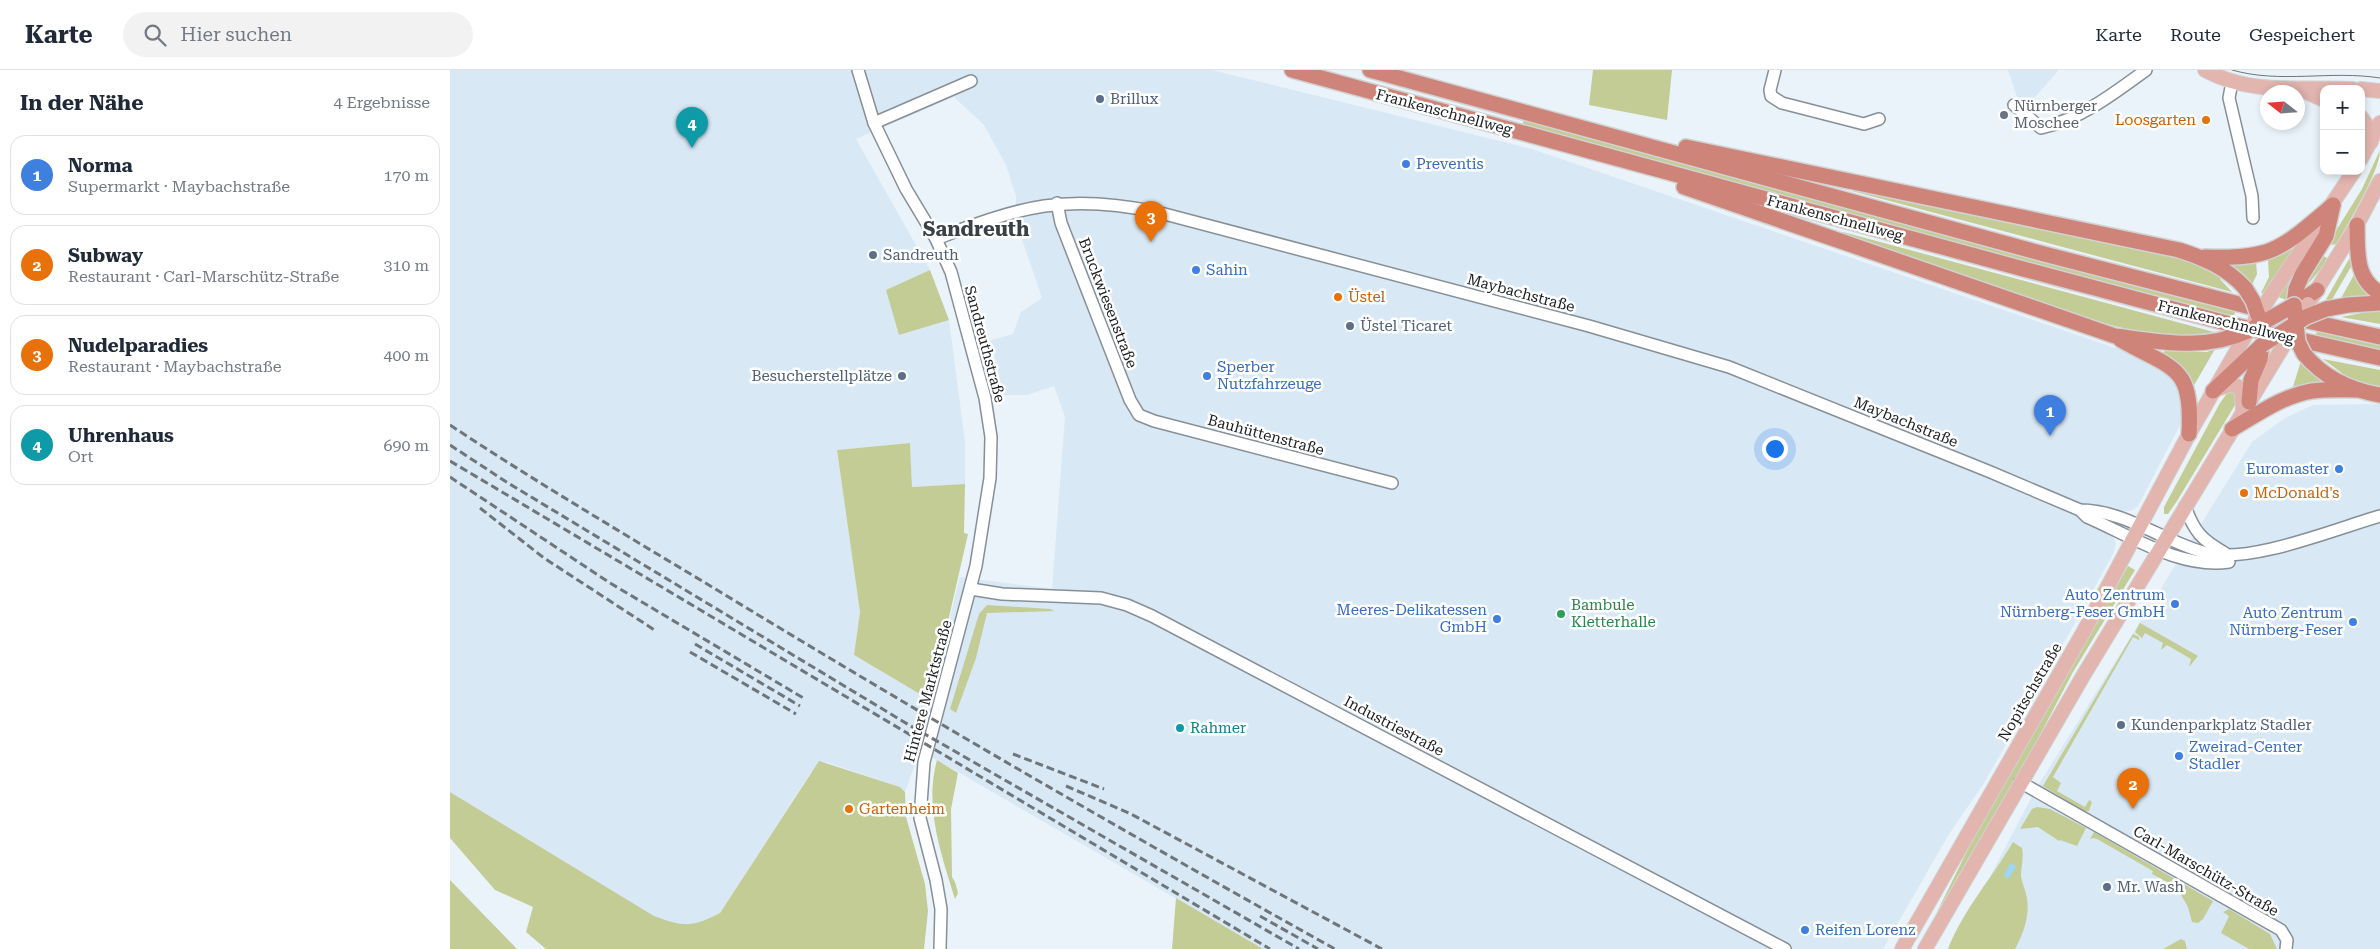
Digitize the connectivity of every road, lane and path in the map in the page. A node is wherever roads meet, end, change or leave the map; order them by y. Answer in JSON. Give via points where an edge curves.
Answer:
{"nodes":[{"id":1,"x":858,"y":70,"type":"edge"},
{"id":2,"x":1292,"y":70,"type":"edge"},
{"id":3,"x":1370,"y":70,"type":"edge"},
{"id":4,"x":1775,"y":70,"type":"edge"},
{"id":5,"x":2146,"y":70,"type":"edge"},
{"id":6,"x":2205,"y":70,"type":"edge"},
{"id":7,"x":971,"y":81,"type":"dead end"},
{"id":8,"x":2232,"y":82,"type":"junction"},
{"id":9,"x":2260,"y":88,"type":"edge"},
{"id":10,"x":2305,"y":88,"type":"edge"},
{"id":11,"x":2320,"y":88,"type":"edge"},
{"id":12,"x":2365,"y":89,"type":"edge"},
{"id":13,"x":2305,"y":91,"type":"edge"},
{"id":14,"x":2380,"y":91,"type":"edge"},
{"id":15,"x":2320,"y":98,"type":"edge"},
{"id":16,"x":2014,"y":105,"type":"dead end"},
{"id":17,"x":1879,"y":119,"type":"dead end"},
{"id":18,"x":2365,"y":122,"type":"edge"},
{"id":19,"x":874,"y":124,"type":"junction"},
{"id":20,"x":2380,"y":124,"type":"edge"},
{"id":21,"x":1580,"y":128,"type":"junction"},
{"id":22,"x":2371,"y":142,"type":"junction"},
{"id":23,"x":1584,"y":151,"type":"junction"},
{"id":24,"x":2365,"y":152,"type":"edge"},
{"id":25,"x":2352,"y":175,"type":"edge"},
{"id":26,"x":2380,"y":181,"type":"edge"},
{"id":27,"x":1057,"y":203,"type":"junction"},
{"id":28,"x":2333,"y":205,"type":"junction"},
{"id":29,"x":2253,"y":218,"type":"dead end"},
{"id":30,"x":2357,"y":225,"type":"junction"},
{"id":31,"x":2326,"y":236,"type":"junction"},
{"id":32,"x":936,"y":239,"type":"junction"},
{"id":33,"x":2340,"y":251,"type":"junction"},
{"id":34,"x":2198,"y":256,"type":"junction"},
{"id":35,"x":2317,"y":290,"type":"joint"},
{"id":36,"x":2380,"y":293,"type":"edge"},
{"id":37,"x":2380,"y":302,"type":"edge"},
{"id":38,"x":2299,"y":303,"type":"junction"},
{"id":39,"x":2296,"y":324,"type":"junction"},
{"id":40,"x":2246,"y":331,"type":"junction"},
{"id":41,"x":2115,"y":336,"type":"junction"},
{"id":42,"x":2380,"y":338,"type":"edge"},
{"id":43,"x":2261,"y":347,"type":"junction"},
{"id":44,"x":2380,"y":358,"type":"edge"},
{"id":45,"x":2359,"y":390,"type":"junction"},
{"id":46,"x":2213,"y":391,"type":"junction"},
{"id":47,"x":2380,"y":395,"type":"edge"},
{"id":48,"x":2246,"y":407,"type":"junction"},
{"id":49,"x":1136,"y":411,"type":"joint"},
{"id":50,"x":2232,"y":429,"type":"junction"},
{"id":51,"x":2189,"y":434,"type":"junction"},
{"id":52,"x":1392,"y":483,"type":"dead end"},
{"id":53,"x":2185,"y":506,"type":"junction"},
{"id":54,"x":2380,"y":516,"type":"edge"},
{"id":55,"x":2138,"y":532,"type":"junction"},
{"id":56,"x":2163,"y":543,"type":"junction"},
{"id":57,"x":2237,"y":556,"type":"junction"},
{"id":58,"x":971,"y":589,"type":"junction"},
{"id":59,"x":2020,"y":782,"type":"junction"},
{"id":60,"x":1928,"y":904,"type":"junction"},
{"id":61,"x":1943,"y":918,"type":"junction"},
{"id":62,"x":940,"y":949,"type":"edge"},
{"id":63,"x":1786,"y":949,"type":"edge"},
{"id":64,"x":1902,"y":949,"type":"edge"},
{"id":65,"x":1925,"y":949,"type":"edge"},
{"id":66,"x":2286,"y":949,"type":"edge"}],
"edges":[{"from":1,"to":19,"type":"street","name":"Sandreuthstraße"},
{"from":2,"to":23,"type":"highway","name":"Frankenschnellweg"},
{"from":3,"to":21,"type":"highway","name":"Frankenschnellweg"},
{"from":4,"to":17,"type":"street","via":[[1770,90],[1772,96],[1782,103],[1864,124]]},
{"from":5,"to":16,"type":"street","via":[[2084,112],[2041,128]]},
{"from":6,"to":8,"type":"main road"},
{"from":7,"to":19,"type":"street"},
{"from":8,"to":9,"type":"main road"},
{"from":8,"to":29,"type":"street","via":[[2228,98],[2252,196]]},
{"from":10,"to":11,"type":"main road"},
{"from":12,"to":14,"type":"main road"},
{"from":13,"to":15,"type":"main road"},
{"from":18,"to":22,"type":"main road"},
{"from":19,"to":32,"type":"street","name":"Sandreuthstraße","via":[[906,189]]},
{"from":20,"to":22,"type":"main road"},
{"from":21,"to":34,"type":"highway","via":[[1824,175]]},
{"from":21,"to":42,"type":"highway","name":"Frankenschnellweg","via":[[2068,260]]},
{"from":22,"to":24,"type":"main road"},
{"from":23,"to":41,"type":"highway","via":[[1648,176]]},
{"from":23,"to":44,"type":"highway","name":"Frankenschnellweg","via":[[2230,324]]},
{"from":25,"to":28,"type":"main road"},
{"from":26,"to":30,"type":"main road"},
{"from":27,"to":32,"type":"street","name":"Maybachstraße","via":[[992,217]]},
{"from":27,"to":49,"type":"street","name":"Bruckwiesenstraße","via":[[1060,223]]},
{"from":27,"to":55,"type":"street","name":"Maybachstraße","via":[[1121,204],[1157,212],[1589,326],[1719,365],[2080,510],[2092,510]]},
{"from":28,"to":31,"type":"highway"},
{"from":28,"to":34,"type":"highway","via":[[2294,239],[2272,251],[2248,257]]},
{"from":28,"to":40,"type":"main road","name":"Nopitschstraße","bridge":true},
{"from":30,"to":33,"type":"main road"},
{"from":30,"to":36,"type":"highway","via":[[2360,270],[2365,281]]},
{"from":31,"to":33,"type":"main road","via":[[2325,248],[2332,252]]},
{"from":31,"to":38,"type":"highway","via":[[2302,275]]},
{"from":32,"to":58,"type":"street","name":"Sandreuthstraße","via":[[951,272],[973,351],[991,437],[990,478]]},
{"from":33,"to":35,"type":"main road"},
{"from":34,"to":40,"type":"highway","bridge":true,"via":[[2225,270],[2245,288],[2253,301]]},
{"from":35,"to":38,"type":"highway"},
{"from":37,"to":39,"type":"highway","bridge":true,"via":[[2326,309]]},
{"from":38,"to":39,"type":"highway","bridge":true},
{"from":38,"to":40,"type":"highway","bridge":true},
{"from":39,"to":43,"type":"highway","bridge":true},
{"from":39,"to":45,"type":"highway","bridge":true,"via":[[2300,347],[2309,359],[2336,381]]},
{"from":39,"to":48,"type":"main road","bridge":true},
{"from":40,"to":41,"type":"highway","via":[[2184,344]]},
{"from":40,"to":43,"type":"highway"},
{"from":40,"to":46,"type":"main road","name":"Nopitschstraße"},
{"from":41,"to":51,"type":"highway","via":[[2164,363],[2187,385]]},
{"from":43,"to":46,"type":"highway"},
{"from":43,"to":48,"type":"highway"},
{"from":45,"to":47,"type":"highway"},
{"from":45,"to":50,"type":"highway","via":[[2320,390],[2299,394],[2276,403]]},
{"from":46,"to":48,"type":"main road","via":[[2229,385],[2237,386]]},
{"from":46,"to":51,"type":"main road","name":"Nopitschstraße"},
{"from":48,"to":50,"type":"main road"},
{"from":49,"to":52,"type":"street","name":"Bauhüttenstraße","via":[[1154,421]]},
{"from":50,"to":53,"type":"main road"},
{"from":51,"to":55,"type":"main road","name":"Nopitschstraße"},
{"from":53,"to":56,"type":"main road"},
{"from":53,"to":57,"type":"street","via":[[2201,537]]},
{"from":54,"to":57,"type":"street"},
{"from":55,"to":56,"type":"street","name":"Maybachstraße"},
{"from":55,"to":60,"type":"main road","name":"Nopitschstraße"},
{"from":56,"to":57,"type":"street","name":"Maybachstraße"},
{"from":56,"to":59,"type":"main road"},
{"from":58,"to":62,"type":"street","name":"Hintere Marktstraße","via":[[924,762],[920,804],[922,827],[941,909]]},
{"from":58,"to":63,"type":"street","name":"Industriestraße","via":[[1002,594],[1101,598],[1152,616]]},
{"from":59,"to":61,"type":"main road"},
{"from":59,"to":66,"type":"street","name":"Carl-Marschütz-Straße","via":[[2280,930],[2287,940]]},
{"from":60,"to":61,"type":"main road","via":[[1933,917]]},
{"from":60,"to":64,"type":"main road","name":"Nopitschstraße"},
{"from":61,"to":65,"type":"main road"}]}
